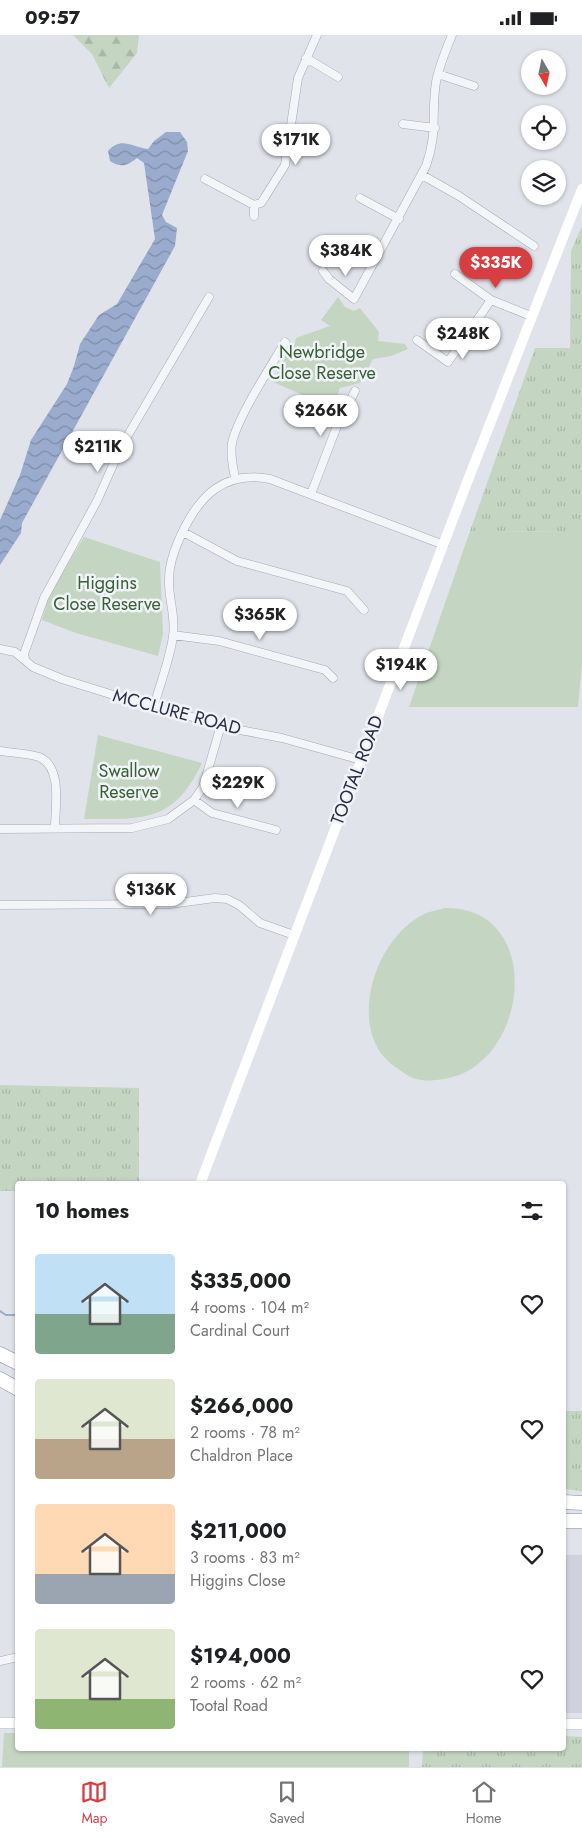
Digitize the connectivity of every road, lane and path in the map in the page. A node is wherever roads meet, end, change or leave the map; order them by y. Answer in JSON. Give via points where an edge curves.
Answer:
{"nodes":[{"id":1,"x":317,"y":35,"type":"edge"},
{"id":2,"x":452,"y":35,"type":"edge"},
{"id":3,"x":306,"y":58,"type":"junction"},
{"id":4,"x":438,"y":74,"type":"junction"},
{"id":5,"x":338,"y":77,"type":"dead end"},
{"id":6,"x":474,"y":86,"type":"dead end"},
{"id":7,"x":403,"y":124,"type":"dead end"},
{"id":8,"x":435,"y":128,"type":"junction"},
{"id":9,"x":422,"y":175,"type":"junction"},
{"id":10,"x":205,"y":179,"type":"dead end"},
{"id":11,"x":582,"y":189,"type":"edge"},
{"id":12,"x":360,"y":198,"type":"dead end"},
{"id":13,"x":254,"y":205,"type":"junction"},
{"id":14,"x":254,"y":215,"type":"dead end"},
{"id":15,"x":399,"y":219,"type":"junction"},
{"id":16,"x":534,"y":246,"type":"dead end"},
{"id":17,"x":323,"y":271,"type":"dead end"},
{"id":18,"x":454,"y":274,"type":"dead end"},
{"id":19,"x":209,"y":297,"type":"dead end"},
{"id":20,"x":491,"y":300,"type":"junction"},
{"id":21,"x":531,"y":316,"type":"junction"},
{"id":22,"x":417,"y":340,"type":"dead end"},
{"id":23,"x":285,"y":342,"type":"dead end"},
{"id":24,"x":355,"y":391,"type":"dead end"},
{"id":25,"x":235,"y":478,"type":"junction"},
{"id":26,"x":311,"y":494,"type":"junction"},
{"id":27,"x":182,"y":532,"type":"junction"},
{"id":28,"x":444,"y":545,"type":"junction"},
{"id":29,"x":364,"y":610,"type":"dead end"},
{"id":30,"x":173,"y":635,"type":"junction"},
{"id":31,"x":0,"y":649,"type":"edge"},
{"id":32,"x":25,"y":659,"type":"junction"},
{"id":33,"x":333,"y":678,"type":"dead end"},
{"id":34,"x":154,"y":706,"type":"junction"},
{"id":35,"x":221,"y":725,"type":"junction"},
{"id":36,"x":0,"y":751,"type":"edge"},
{"id":37,"x":360,"y":760,"type":"junction"},
{"id":38,"x":194,"y":800,"type":"junction"},
{"id":39,"x":55,"y":828,"type":"junction"},
{"id":40,"x":0,"y":829,"type":"edge"},
{"id":41,"x":276,"y":830,"type":"dead end"},
{"id":42,"x":0,"y":905,"type":"edge"},
{"id":43,"x":294,"y":935,"type":"junction"},
{"id":44,"x":201,"y":1181,"type":"edge"},
{"id":45,"x":0,"y":1354,"type":"edge"},
{"id":46,"x":15,"y":1362,"type":"edge"},
{"id":47,"x":0,"y":1379,"type":"edge"},
{"id":48,"x":15,"y":1387,"type":"edge"},
{"id":49,"x":566,"y":1502,"type":"edge"},
{"id":50,"x":582,"y":1503,"type":"edge"},
{"id":51,"x":566,"y":1521,"type":"edge"},
{"id":52,"x":582,"y":1521,"type":"edge"},
{"id":53,"x":15,"y":1658,"type":"edge"},
{"id":54,"x":0,"y":1661,"type":"edge"},
{"id":55,"x":0,"y":1723,"type":"edge"},
{"id":56,"x":15,"y":1723,"type":"edge"},
{"id":57,"x":566,"y":1724,"type":"edge"},
{"id":58,"x":582,"y":1724,"type":"edge"}],
"edges":[{"from":1,"to":3,"type":"street"},
{"from":2,"to":4,"type":"street"},
{"from":3,"to":5,"type":"street"},
{"from":3,"to":13,"type":"street","via":[[298,78],[285,165],[261,203]]},
{"from":4,"to":6,"type":"street"},
{"from":4,"to":8,"type":"street"},
{"from":7,"to":8,"type":"street"},
{"from":8,"to":9,"type":"street","via":[[432,149]]},
{"from":9,"to":15,"type":"street"},
{"from":9,"to":16,"type":"street"},
{"from":10,"to":13,"type":"street"},
{"from":11,"to":21,"type":"main road","name":"TOOTAL ROAD"},
{"from":12,"to":15,"type":"street"},
{"from":13,"to":14,"type":"street"},
{"from":15,"to":17,"type":"street","via":[[354,299]]},
{"from":18,"to":20,"type":"street"},
{"from":19,"to":32,"type":"street","via":[[121,447],[74,547],[47,592],[24,654]]},
{"from":20,"to":21,"type":"street"},
{"from":20,"to":22,"type":"street","via":[[448,362]]},
{"from":21,"to":28,"type":"main road","name":"TOOTAL ROAD"},
{"from":23,"to":25,"type":"street","via":[[232,443]]},
{"from":24,"to":26,"type":"street","via":[[337,426]]},
{"from":25,"to":26,"type":"street","via":[[270,479]]},
{"from":25,"to":27,"type":"street","via":[[206,496]]},
{"from":26,"to":28,"type":"street"},
{"from":27,"to":29,"type":"street","via":[[237,561],[347,591]]},
{"from":27,"to":30,"type":"street","via":[[169,578]]},
{"from":28,"to":37,"type":"main road","name":"TOOTAL ROAD"},
{"from":30,"to":33,"type":"street","via":[[219,641],[325,670]]},
{"from":30,"to":34,"type":"street"},
{"from":31,"to":32,"type":"street","name":"MCCLURE ROAD","via":[[15,652]]},
{"from":32,"to":34,"type":"street","name":"MCCLURE ROAD","via":[[45,673]]},
{"from":34,"to":35,"type":"street","name":"MCCLURE ROAD"},
{"from":35,"to":37,"type":"street","name":"MCCLURE ROAD"},
{"from":35,"to":38,"type":"street","via":[[206,781]]},
{"from":36,"to":39,"type":"street","via":[[38,757],[48,762],[55,773]]},
{"from":37,"to":43,"type":"main road","name":"TOOTAL ROAD"},
{"from":38,"to":39,"type":"street","via":[[168,819],[152,825]]},
{"from":38,"to":41,"type":"street","via":[[212,813]]},
{"from":39,"to":40,"type":"street"},
{"from":42,"to":43,"type":"street","via":[[170,904],[227,899],[240,905],[260,923]]},
{"from":43,"to":44,"type":"main road","name":"TOOTAL ROAD"},
{"from":45,"to":46,"type":"highway"},
{"from":47,"to":48,"type":"highway"},
{"from":49,"to":50,"type":"highway"},
{"from":51,"to":52,"type":"highway"},
{"from":53,"to":54,"type":"street"},
{"from":55,"to":56,"type":"main road"},
{"from":57,"to":58,"type":"main road"}]}
